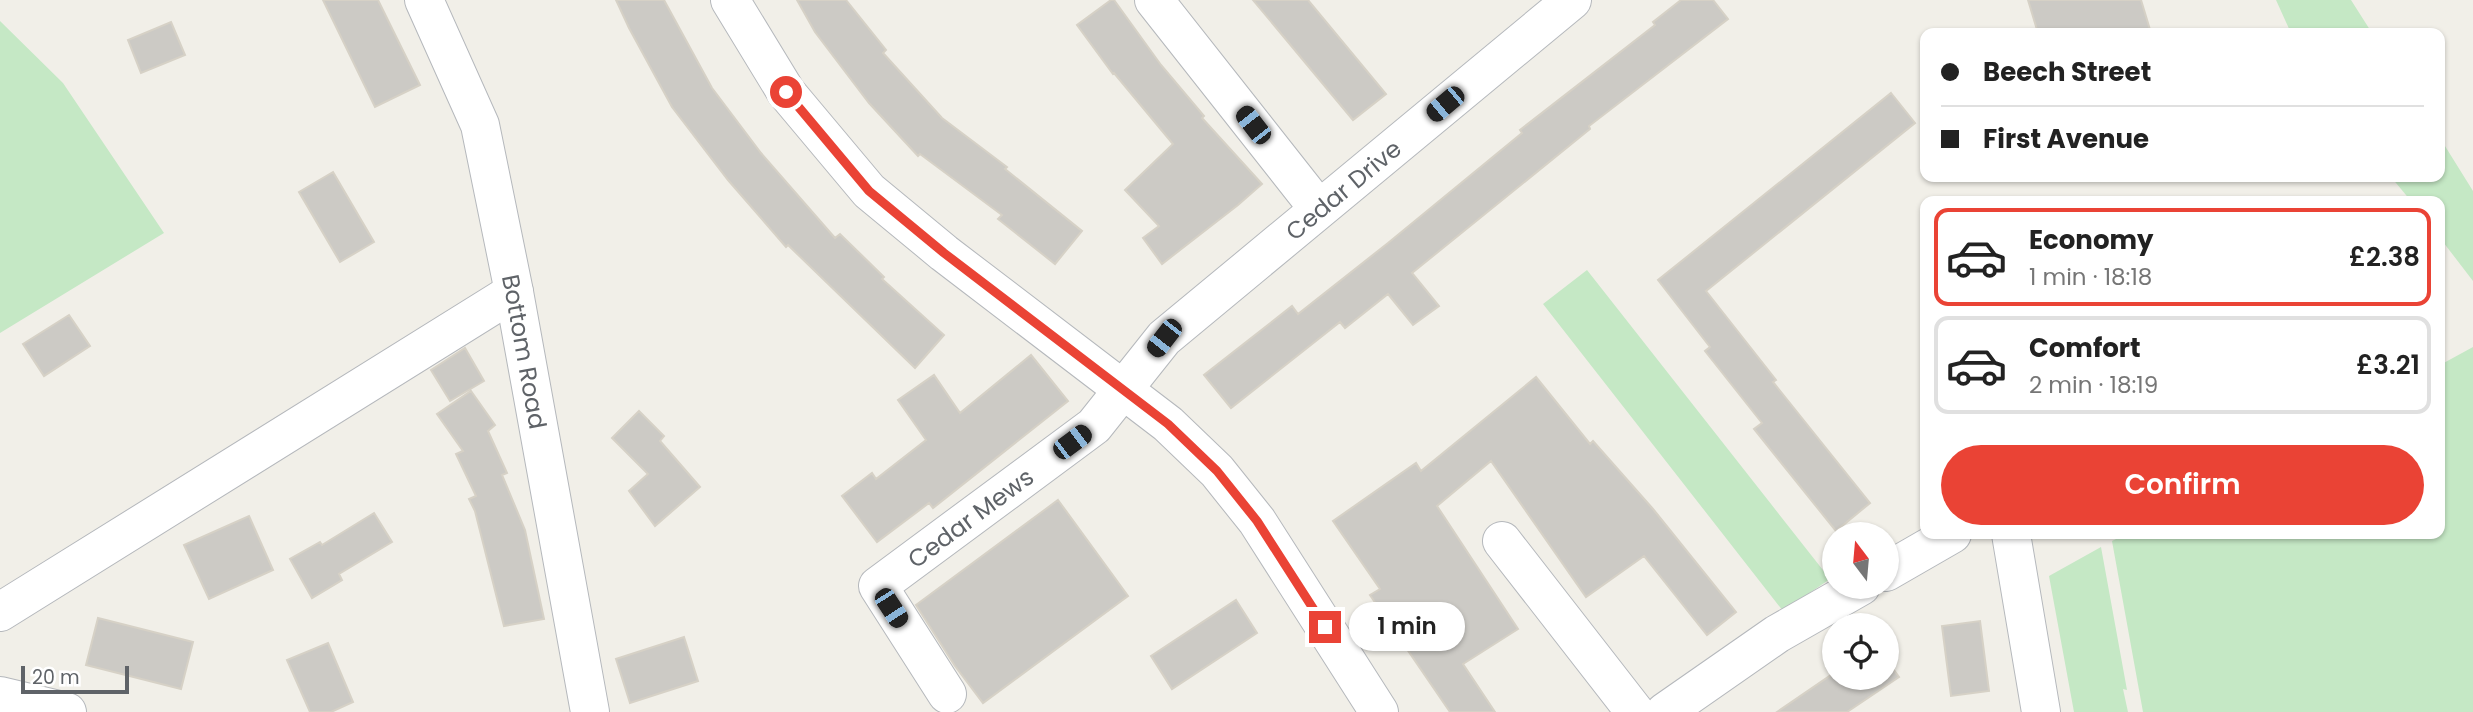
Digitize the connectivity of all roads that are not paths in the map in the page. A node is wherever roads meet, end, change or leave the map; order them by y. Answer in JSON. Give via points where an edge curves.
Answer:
{"nodes":[{"id":1,"x":424,"y":0,"type":"edge"},
{"id":2,"x":730,"y":0,"type":"edge"},
{"id":3,"x":1154,"y":0,"type":"edge"},
{"id":4,"x":1572,"y":0,"type":"edge"},
{"id":5,"x":1318,"y":208,"type":"junction"},
{"id":6,"x":514,"y":292,"type":"junction"},
{"id":7,"x":1124,"y":390,"type":"junction"},
{"id":8,"x":1943,"y":539,"type":"edge"},
{"id":9,"x":2012,"y":539,"type":"edge"},
{"id":10,"x":1502,"y":541,"type":"dead end"},
{"id":11,"x":1899,"y":565,"type":"edge"},
{"id":12,"x":1838,"y":599,"type":"edge"},
{"id":13,"x":0,"y":612,"type":"edge"},
{"id":14,"x":947,"y":694,"type":"dead end"},
{"id":15,"x":0,"y":696,"type":"edge"},
{"id":16,"x":67,"y":712,"type":"edge"},
{"id":17,"x":590,"y":712,"type":"edge"},
{"id":18,"x":1379,"y":712,"type":"edge"},
{"id":19,"x":1634,"y":712,"type":"edge"},
{"id":20,"x":1665,"y":712,"type":"edge"},
{"id":21,"x":2041,"y":712,"type":"edge"}],
"edges":[{"from":1,"to":6,"type":"street","name":"Bottom Road","via":[[480,125]]},
{"from":2,"to":7,"type":"street","via":[[786,92],[869,191]]},
{"from":3,"to":5,"type":"street"},
{"from":4,"to":5,"type":"street","name":"Cedar Drive"},
{"from":5,"to":7,"type":"street","name":"Cedar Drive","via":[[1164,338]]},
{"from":6,"to":13,"type":"street"},
{"from":6,"to":17,"type":"street","name":"Bottom Road"},
{"from":7,"to":14,"type":"street","name":"Cedar Mews","via":[[1094,426],[878,586]]},
{"from":7,"to":18,"type":"street","via":[[1217,471],[1249,511]]},
{"from":8,"to":11,"type":"street"},
{"from":9,"to":21,"type":"street"},
{"from":10,"to":19,"type":"street"},
{"from":12,"to":20,"type":"street","via":[[1777,634]]},
{"from":15,"to":16,"type":"street"}]}
